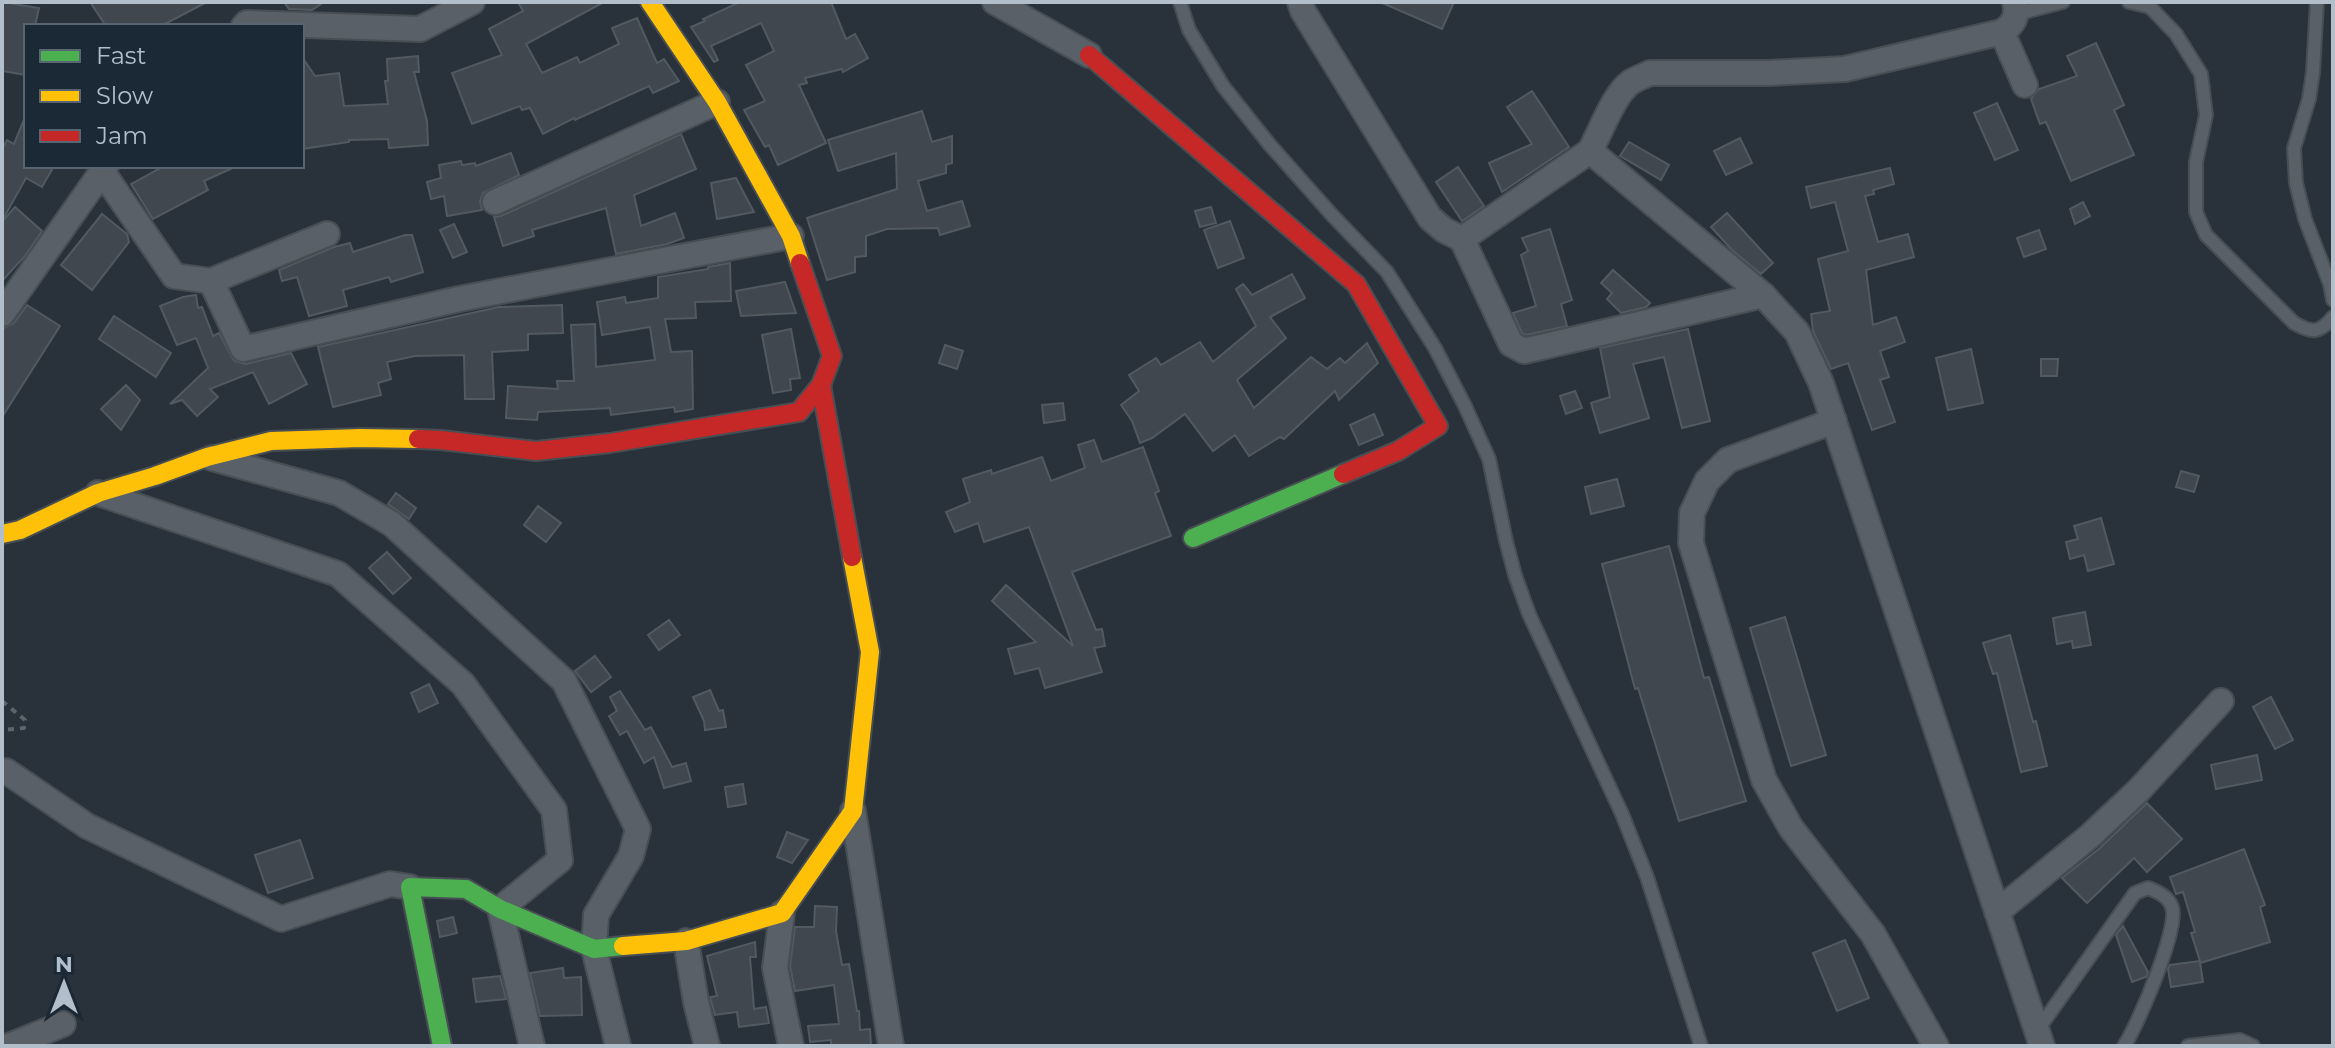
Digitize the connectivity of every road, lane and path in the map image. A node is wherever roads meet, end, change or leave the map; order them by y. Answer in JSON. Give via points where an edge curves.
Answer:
{"nodes":[{"id":1,"x":472,"y":2,"type":"edge"},
{"id":2,"x":650,"y":2,"type":"edge"},
{"id":3,"x":995,"y":2,"type":"edge"},
{"id":4,"x":1180,"y":2,"type":"edge"},
{"id":5,"x":1300,"y":2,"type":"edge"},
{"id":6,"x":2063,"y":2,"type":"edge"},
{"id":7,"x":2129,"y":2,"type":"edge"},
{"id":8,"x":2317,"y":2,"type":"edge"},
{"id":9,"x":2011,"y":16,"type":"edge"},
{"id":10,"x":246,"y":24,"type":"edge"},
{"id":11,"x":276,"y":24,"type":"edge"},
{"id":12,"x":304,"y":25,"type":"edge"},
{"id":13,"x":1089,"y":55,"type":"joint"},
{"id":14,"x":2025,"y":85,"type":"dead end"},
{"id":15,"x":717,"y":102,"type":"junction"},
{"id":16,"x":1590,"y":151,"type":"junction"},
{"id":17,"x":103,"y":168,"type":"edge"},
{"id":18,"x":495,"y":202,"type":"dead end"},
{"id":19,"x":327,"y":234,"type":"dead end"},
{"id":20,"x":791,"y":236,"type":"junction"},
{"id":21,"x":1462,"y":239,"type":"junction"},
{"id":22,"x":211,"y":281,"type":"junction"},
{"id":23,"x":1763,"y":295,"type":"junction"},
{"id":24,"x":2333,"y":300,"type":"edge"},
{"id":25,"x":2,"y":314,"type":"edge"},
{"id":26,"x":2333,"y":317,"type":"edge"},
{"id":27,"x":821,"y":385,"type":"junction"},
{"id":28,"x":1834,"y":421,"type":"junction"},
{"id":29,"x":207,"y":457,"type":"junction"},
{"id":30,"x":98,"y":493,"type":"junction"},
{"id":31,"x":2,"y":534,"type":"edge"},
{"id":32,"x":1193,"y":538,"type":"dead end"},
{"id":33,"x":2,"y":701,"type":"edge"},
{"id":34,"x":2221,"y":701,"type":"dead end"},
{"id":35,"x":2,"y":730,"type":"edge"},
{"id":36,"x":6,"y":771,"type":"dead end"},
{"id":37,"x":853,"y":811,"type":"junction"},
{"id":38,"x":410,"y":887,"type":"junction"},
{"id":39,"x":500,"y":909,"type":"junction"},
{"id":40,"x":1997,"y":912,"type":"junction"},
{"id":41,"x":782,"y":913,"type":"junction"},
{"id":42,"x":686,"y":941,"type":"junction"},
{"id":43,"x":594,"y":949,"type":"junction"},
{"id":44,"x":63,"y":1024,"type":"dead end"},
{"id":45,"x":2040,"y":1038,"type":"edge"},
{"id":46,"x":9,"y":1046,"type":"edge"},
{"id":47,"x":442,"y":1046,"type":"edge"},
{"id":48,"x":532,"y":1046,"type":"edge"},
{"id":49,"x":618,"y":1046,"type":"edge"},
{"id":50,"x":707,"y":1046,"type":"edge"},
{"id":51,"x":791,"y":1046,"type":"edge"},
{"id":52,"x":891,"y":1046,"type":"edge"},
{"id":53,"x":1701,"y":1046,"type":"edge"},
{"id":54,"x":1936,"y":1046,"type":"edge"},
{"id":55,"x":2124,"y":1046,"type":"edge"},
{"id":56,"x":2188,"y":1046,"type":"edge"},
{"id":57,"x":2253,"y":1046,"type":"edge"}],
"edges":[{"from":1,"to":12,"type":"street","via":[[420,29]]},
{"from":2,"to":15,"type":"street"},
{"from":3,"to":13,"type":"street"},
{"from":4,"to":53,"type":"lane","via":[[1189,30],[1223,86],[1387,272],[1465,406],[1489,459],[1529,614],[1622,814]]},
{"from":5,"to":21,"type":"street","via":[[1430,218]]},
{"from":6,"to":9,"type":"lane"},
{"from":7,"to":26,"type":"lane","via":[[2150,7],[2176,34],[2201,74],[2206,115],[2196,162],[2196,212],[2206,235],[2294,323],[2309,331],[2324,328]]},
{"from":8,"to":24,"type":"lane","via":[[2309,99],[2294,148],[2305,219]]},
{"from":9,"to":14,"type":"street"},
{"from":9,"to":16,"type":"street","via":[[1845,69],[1650,73],[1618,94]]},
{"from":10,"to":11,"type":"street"},
{"from":13,"to":32,"type":"street","via":[[1356,284],[1438,426],[1398,451]]},
{"from":15,"to":18,"type":"street"},
{"from":15,"to":20,"type":"street"},
{"from":16,"to":21,"type":"street"},
{"from":16,"to":23,"type":"street"},
{"from":17,"to":22,"type":"street","via":[[174,276]]},
{"from":17,"to":25,"type":"street"},
{"from":19,"to":22,"type":"street"},
{"from":20,"to":22,"type":"street","via":[[459,299],[243,349]]},
{"from":20,"to":27,"type":"street","via":[[832,356]]},
{"from":21,"to":23,"type":"street","via":[[1511,344],[1524,351]]},
{"from":23,"to":28,"type":"street","via":[[1797,332]]},
{"from":27,"to":29,"type":"street","via":[[799,412],[610,443],[536,451],[441,440],[271,441]]},
{"from":27,"to":37,"type":"street","via":[[870,652]]},
{"from":28,"to":40,"type":"street"},
{"from":28,"to":54,"type":"street","via":[[1728,460],[1707,481],[1692,513],[1691,543],[1764,780],[1791,828],[1873,934]]},
{"from":29,"to":30,"type":"street"},
{"from":29,"to":43,"type":"street","via":[[339,493],[392,524],[564,681],[638,829],[631,856],[596,915]]},
{"from":30,"to":31,"type":"street"},
{"from":30,"to":39,"type":"street","via":[[338,574],[463,684],[554,810],[560,860]]},
{"from":33,"to":35,"type":"path","via":[[25,720],[24,728]]},
{"from":34,"to":40,"type":"street","via":[[2139,790]]},
{"from":36,"to":38,"type":"street","via":[[87,826],[281,919],[390,884]]},
{"from":37,"to":41,"type":"street"},
{"from":37,"to":52,"type":"street"},
{"from":38,"to":39,"type":"street","via":[[466,889]]},
{"from":38,"to":47,"type":"street"},
{"from":39,"to":43,"type":"street"},
{"from":39,"to":48,"type":"street"},
{"from":40,"to":45,"type":"street"},
{"from":41,"to":42,"type":"street"},
{"from":41,"to":51,"type":"street","via":[[775,968]]},
{"from":42,"to":43,"type":"street"},
{"from":42,"to":50,"type":"street"},
{"from":43,"to":49,"type":"street"},
{"from":44,"to":46,"type":"street"},
{"from":45,"to":55,"type":"lane","via":[[2135,893],[2148,888],[2161,893],[2172,907],[2172,924],[2154,982]]},
{"from":56,"to":57,"type":"lane","via":[[2240,1040]]}]}
